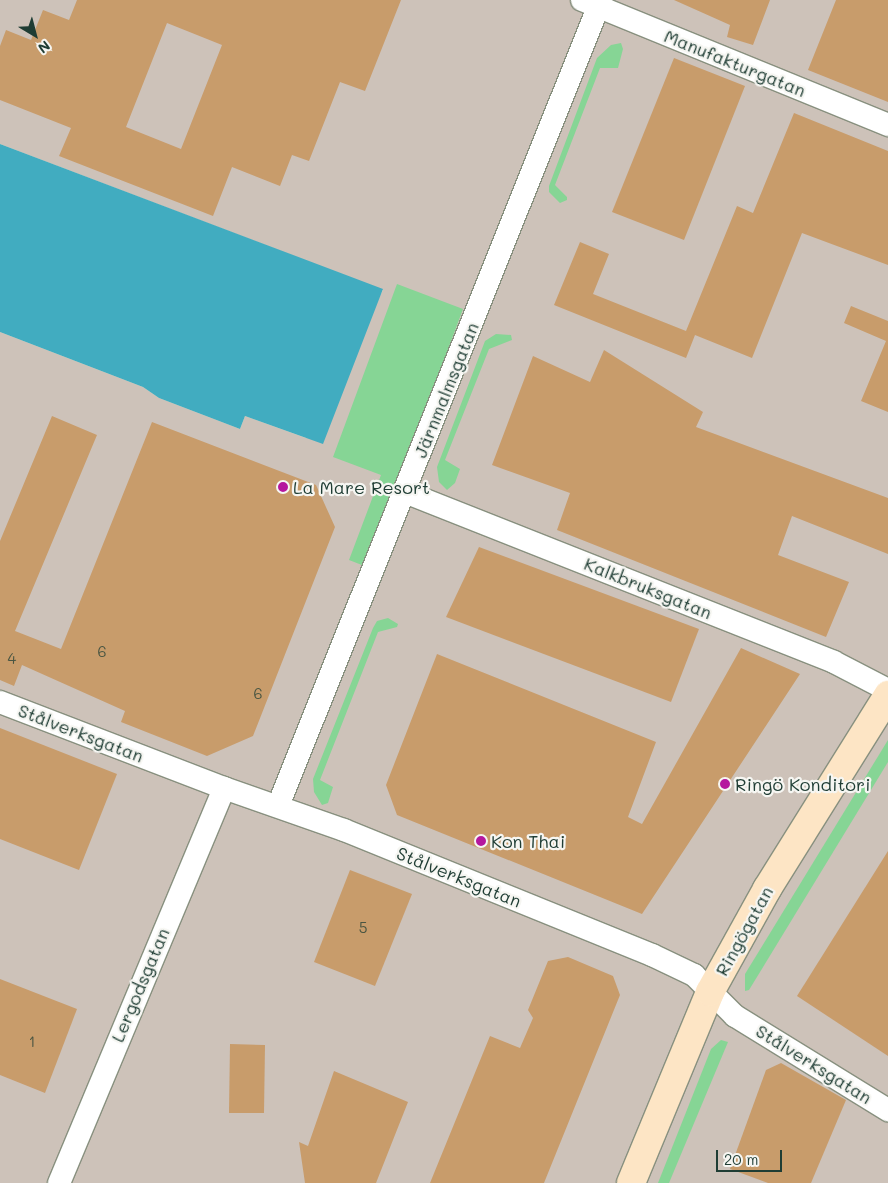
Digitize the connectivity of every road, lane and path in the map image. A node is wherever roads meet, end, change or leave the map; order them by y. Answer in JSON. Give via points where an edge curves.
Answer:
{"nodes":[{"id":1,"x":594,"y":2,"type":"edge"},
{"id":2,"x":888,"y":125,"type":"edge"},
{"id":3,"x":405,"y":492,"type":"junction"},
{"id":4,"x":888,"y":690,"type":"edge"},
{"id":5,"x":888,"y":695,"type":"edge"},
{"id":6,"x":0,"y":702,"type":"edge"},
{"id":7,"x":224,"y":788,"type":"junction"},
{"id":8,"x":278,"y":806,"type":"junction"},
{"id":9,"x":710,"y":992,"type":"junction"},
{"id":10,"x":888,"y":1110,"type":"edge"},
{"id":11,"x":59,"y":1183,"type":"edge"},
{"id":12,"x":631,"y":1183,"type":"edge"}],
"edges":[{"from":1,"to":2,"type":"street","name":"Manufakturgatan"},
{"from":1,"to":3,"type":"street","name":"Järnmalmsgatan"},
{"from":3,"to":4,"type":"street","name":"Kalkbruksgatan","via":[[834,662]]},
{"from":3,"to":8,"type":"street","name":"Järnmalmsgatan"},
{"from":5,"to":9,"type":"street","name":"Ringögatan","via":[[767,889]]},
{"from":6,"to":7,"type":"street","name":"Stålverksgatan"},
{"from":7,"to":8,"type":"street","name":"Stålverksgatan"},
{"from":7,"to":11,"type":"street","name":"Lergodsgatan"},
{"from":8,"to":9,"type":"street","name":"Stålverksgatan","via":[[652,955],[694,975]]},
{"from":9,"to":10,"type":"street","name":"Stålverksgatan","via":[[735,1016]]},
{"from":9,"to":12,"type":"street","name":"Ringögatan"}]}
